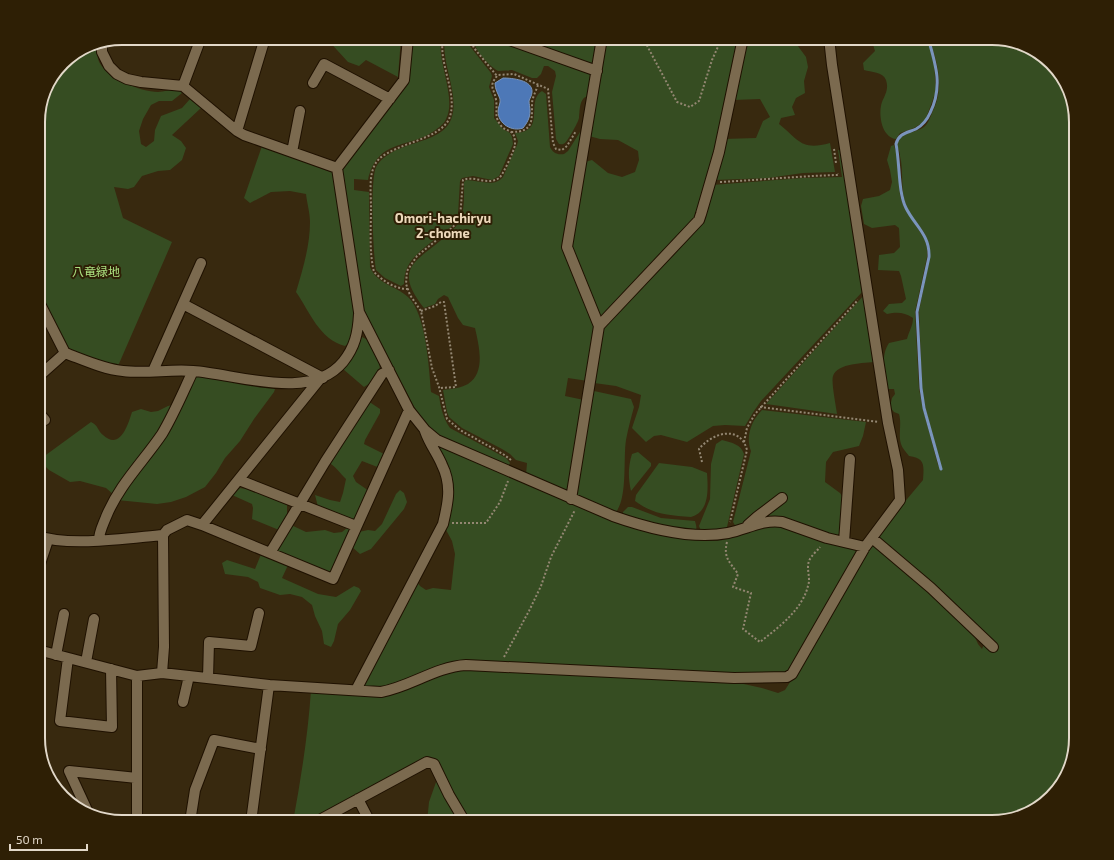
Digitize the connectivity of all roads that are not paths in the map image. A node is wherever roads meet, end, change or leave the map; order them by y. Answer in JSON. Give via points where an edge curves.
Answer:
{"nodes":[{"id":1,"x":198,"y":45,"type":"edge"},
{"id":2,"x":263,"y":45,"type":"edge"},
{"id":3,"x":407,"y":45,"type":"edge"},
{"id":4,"x":523,"y":45,"type":"edge"},
{"id":5,"x":601,"y":45,"type":"edge"},
{"id":6,"x":742,"y":45,"type":"edge"},
{"id":7,"x":830,"y":45,"type":"edge"},
{"id":8,"x":102,"y":48,"type":"edge"},
{"id":9,"x":597,"y":72,"type":"junction"},
{"id":10,"x":313,"y":83,"type":"dead end"},
{"id":11,"x":183,"y":86,"type":"junction"},
{"id":12,"x":390,"y":99,"type":"junction"},
{"id":13,"x":300,"y":111,"type":"dead end"},
{"id":14,"x":237,"y":131,"type":"junction"},
{"id":15,"x":292,"y":152,"type":"junction"},
{"id":16,"x":337,"y":168,"type":"junction"},
{"id":17,"x":201,"y":263,"type":"dead end"},
{"id":18,"x":183,"y":304,"type":"junction"},
{"id":19,"x":359,"y":312,"type":"junction"},
{"id":20,"x":45,"y":314,"type":"edge"},
{"id":21,"x":600,"y":326,"type":"junction"},
{"id":22,"x":65,"y":353,"type":"junction"},
{"id":23,"x":389,"y":370,"type":"junction"},
{"id":24,"x":45,"y":371,"type":"edge"},
{"id":25,"x":153,"y":371,"type":"junction"},
{"id":26,"x":193,"y":371,"type":"junction"},
{"id":27,"x":321,"y":379,"type":"junction"},
{"id":28,"x":409,"y":410,"type":"junction"},
{"id":29,"x":425,"y":430,"type":"junction"},
{"id":30,"x":850,"y":460,"type":"dead end"},
{"id":31,"x":239,"y":480,"type":"junction"},
{"id":32,"x":782,"y":498,"type":"dead end"},
{"id":33,"x":575,"y":500,"type":"junction"},
{"id":34,"x":300,"y":504,"type":"junction"},
{"id":35,"x":202,"y":525,"type":"junction"},
{"id":36,"x":356,"y":526,"type":"junction"},
{"id":37,"x":745,"y":528,"type":"junction"},
{"id":38,"x":163,"y":535,"type":"junction"},
{"id":39,"x":872,"y":538,"type":"junction"},
{"id":40,"x":45,"y":539,"type":"edge"},
{"id":41,"x":48,"y":540,"type":"junction"},
{"id":42,"x":99,"y":540,"type":"junction"},
{"id":43,"x":844,"y":542,"type":"junction"},
{"id":44,"x":865,"y":547,"type":"junction"},
{"id":45,"x":45,"y":549,"type":"edge"},
{"id":46,"x":270,"y":553,"type":"junction"},
{"id":47,"x":64,"y":614,"type":"dead end"},
{"id":48,"x":259,"y":614,"type":"dead end"},
{"id":49,"x":94,"y":619,"type":"dead end"},
{"id":50,"x":993,"y":647,"type":"dead end"},
{"id":51,"x":45,"y":652,"type":"edge"},
{"id":52,"x":56,"y":654,"type":"junction"},
{"id":53,"x":68,"y":658,"type":"junction"},
{"id":54,"x":86,"y":662,"type":"junction"},
{"id":55,"x":111,"y":669,"type":"junction"},
{"id":56,"x":162,"y":673,"type":"junction"},
{"id":57,"x":137,"y":676,"type":"junction"},
{"id":58,"x":189,"y":676,"type":"junction"},
{"id":59,"x":208,"y":678,"type":"junction"},
{"id":60,"x":269,"y":685,"type":"junction"},
{"id":61,"x":356,"y":690,"type":"junction"},
{"id":62,"x":183,"y":702,"type":"dead end"},
{"id":63,"x":261,"y":749,"type":"junction"},
{"id":64,"x":137,"y":778,"type":"junction"},
{"id":65,"x":358,"y":799,"type":"junction"},
{"id":66,"x":85,"y":806,"type":"edge"},
{"id":67,"x":137,"y":815,"type":"edge"},
{"id":68,"x":191,"y":815,"type":"edge"},
{"id":69,"x":252,"y":815,"type":"edge"},
{"id":70,"x":329,"y":815,"type":"edge"},
{"id":71,"x":366,"y":815,"type":"edge"},
{"id":72,"x":460,"y":815,"type":"edge"}],
"edges":[{"from":1,"to":11,"type":"street"},
{"from":2,"to":14,"type":"street"},
{"from":3,"to":12,"type":"street","via":[[404,80]]},
{"from":4,"to":9,"type":"street"},
{"from":5,"to":9,"type":"street"},
{"from":6,"to":21,"type":"street","via":[[719,152],[702,214],[693,228]]},
{"from":7,"to":39,"type":"street","via":[[888,423],[898,470],[900,500]]},
{"from":8,"to":11,"type":"street","via":[[109,66],[127,79]]},
{"from":9,"to":21,"type":"street","via":[[567,247]]},
{"from":10,"to":12,"type":"street","via":[[324,64]]},
{"from":11,"to":14,"type":"street"},
{"from":12,"to":16,"type":"street"},
{"from":13,"to":15,"type":"street"},
{"from":14,"to":15,"type":"street"},
{"from":15,"to":16,"type":"street"},
{"from":16,"to":19,"type":"street"},
{"from":17,"to":18,"type":"street"},
{"from":18,"to":25,"type":"street"},
{"from":18,"to":27,"type":"street"},
{"from":19,"to":23,"type":"street"},
{"from":19,"to":27,"type":"street","via":[[358,331],[351,353],[338,369]]},
{"from":20,"to":22,"type":"street"},
{"from":21,"to":33,"type":"street"},
{"from":22,"to":24,"type":"street"},
{"from":22,"to":25,"type":"street","via":[[117,370]]},
{"from":23,"to":28,"type":"street"},
{"from":23,"to":34,"type":"street","via":[[382,374]]},
{"from":25,"to":26,"type":"street"},
{"from":26,"to":27,"type":"street","via":[[282,384]]},
{"from":26,"to":42,"type":"street","via":[[163,432],[124,482],[112,502],[99,533]]},
{"from":27,"to":31,"type":"street"},
{"from":28,"to":29,"type":"street"},
{"from":28,"to":36,"type":"street"},
{"from":29,"to":33,"type":"street","via":[[437,440]]},
{"from":29,"to":61,"type":"street","via":[[429,444],[447,478],[448,502],[443,524]]},
{"from":30,"to":43,"type":"street"},
{"from":31,"to":34,"type":"street"},
{"from":31,"to":35,"type":"street"},
{"from":32,"to":37,"type":"street"},
{"from":33,"to":37,"type":"street","via":[[612,516],[663,530],[715,534]]},
{"from":34,"to":36,"type":"street"},
{"from":34,"to":46,"type":"street"},
{"from":35,"to":38,"type":"street","via":[[187,520],[167,530]]},
{"from":35,"to":46,"type":"street"},
{"from":36,"to":46,"type":"street","via":[[333,579]]},
{"from":37,"to":43,"type":"street","via":[[775,520]]},
{"from":38,"to":42,"type":"street"},
{"from":38,"to":56,"type":"street"},
{"from":39,"to":44,"type":"street"},
{"from":39,"to":50,"type":"street","via":[[931,588]]},
{"from":40,"to":41,"type":"street"},
{"from":41,"to":42,"type":"street"},
{"from":41,"to":45,"type":"street"},
{"from":43,"to":44,"type":"street"},
{"from":44,"to":61,"type":"street","via":[[792,674],[787,677],[734,678],[466,665],[438,670],[390,690]]},
{"from":47,"to":52,"type":"street"},
{"from":48,"to":59,"type":"street","via":[[251,646],[209,642]]},
{"from":49,"to":54,"type":"street"},
{"from":51,"to":52,"type":"street"},
{"from":52,"to":53,"type":"street"},
{"from":53,"to":54,"type":"street"},
{"from":53,"to":55,"type":"street","via":[[60,721],[112,727]]},
{"from":54,"to":55,"type":"street"},
{"from":55,"to":57,"type":"street"},
{"from":56,"to":57,"type":"street"},
{"from":56,"to":58,"type":"street"},
{"from":57,"to":64,"type":"street"},
{"from":58,"to":59,"type":"street"},
{"from":58,"to":62,"type":"street"},
{"from":59,"to":60,"type":"street"},
{"from":60,"to":61,"type":"street"},
{"from":60,"to":63,"type":"street"},
{"from":63,"to":68,"type":"street","via":[[214,740],[195,790]]},
{"from":63,"to":69,"type":"street"},
{"from":64,"to":66,"type":"street","via":[[69,771]]},
{"from":64,"to":67,"type":"street"},
{"from":65,"to":70,"type":"street"},
{"from":65,"to":71,"type":"street"},
{"from":65,"to":72,"type":"street","via":[[427,762],[434,764]]}]}
